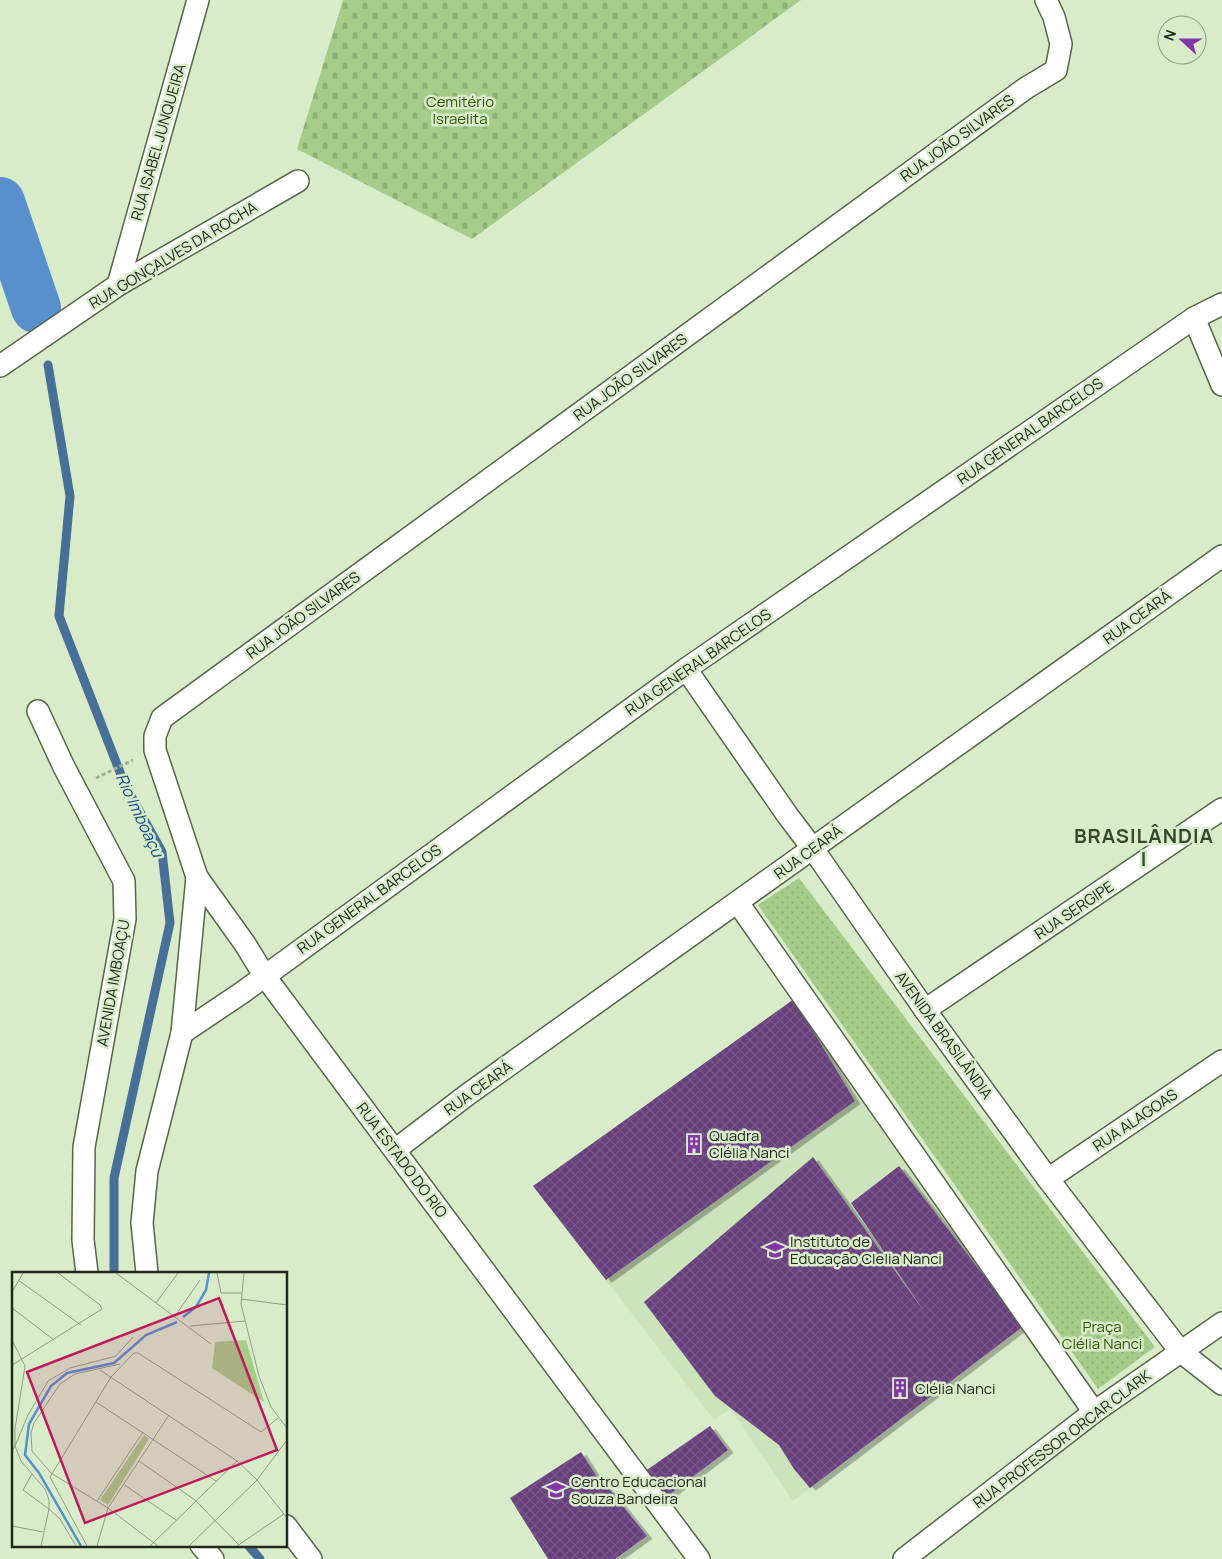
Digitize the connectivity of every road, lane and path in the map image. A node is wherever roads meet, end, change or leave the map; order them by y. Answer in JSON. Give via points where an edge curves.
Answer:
{"nodes":[{"id":1,"x":198,"y":0,"type":"edge"},
{"id":2,"x":1046,"y":0,"type":"edge"},
{"id":3,"x":298,"y":181,"type":"dead end"},
{"id":4,"x":118,"y":285,"type":"junction"},
{"id":5,"x":1222,"y":304,"type":"edge"},
{"id":6,"x":1194,"y":318,"type":"junction"},
{"id":7,"x":2,"y":361,"type":"edge"},
{"id":8,"x":1222,"y":385,"type":"edge"},
{"id":9,"x":1222,"y":556,"type":"edge"},
{"id":10,"x":686,"y":669,"type":"junction"},
{"id":11,"x":38,"y":711,"type":"dead end"},
{"id":12,"x":155,"y":743,"type":"junction"},
{"id":13,"x":75,"y":787,"type":"junction"},
{"id":14,"x":1222,"y":809,"type":"edge"},
{"id":15,"x":812,"y":849,"type":"junction"},
{"id":16,"x":197,"y":877,"type":"junction"},
{"id":17,"x":738,"y":902,"type":"junction"},
{"id":18,"x":264,"y":976,"type":"junction"},
{"id":19,"x":925,"y":1010,"type":"junction"},
{"id":20,"x":182,"y":1033,"type":"junction"},
{"id":21,"x":1222,"y":1061,"type":"edge"},
{"id":22,"x":395,"y":1150,"type":"junction"},
{"id":23,"x":1048,"y":1179,"type":"junction"},
{"id":24,"x":87,"y":1272,"type":"edge"},
{"id":25,"x":147,"y":1272,"type":"edge"},
{"id":26,"x":1222,"y":1323,"type":"edge"},
{"id":27,"x":1180,"y":1351,"type":"junction"},
{"id":28,"x":1222,"y":1384,"type":"edge"},
{"id":29,"x":1094,"y":1412,"type":"junction"},
{"id":30,"x":288,"y":1529,"type":"edge"},
{"id":31,"x":202,"y":1546,"type":"edge"},
{"id":32,"x":213,"y":1559,"type":"edge"},
{"id":33,"x":311,"y":1559,"type":"edge"},
{"id":34,"x":699,"y":1559,"type":"edge"},
{"id":35,"x":904,"y":1559,"type":"edge"}],
"edges":[{"from":1,"to":4,"type":"street","name":"RUA ISABEL JUNQUEIRA"},
{"from":2,"to":12,"type":"street","name":"RUA JOÃO SILVARES","via":[[1061,44],[1056,70],[1026,88],[162,718]]},
{"from":3,"to":4,"type":"street","name":"RUA GONÇALVES DA ROCHA"},
{"from":4,"to":7,"type":"street","name":"RUA GONÇALVES DA ROCHA"},
{"from":5,"to":6,"type":"street","name":"RUA GENERAL BARCELOS"},
{"from":6,"to":8,"type":"street"},
{"from":6,"to":10,"type":"street","name":"RUA GENERAL BARCELOS"},
{"from":9,"to":15,"type":"street","name":"RUA CEARÁ"},
{"from":10,"to":15,"type":"street","name":"AVENIDA BRASILÂNDIA"},
{"from":10,"to":18,"type":"street","name":"RUA GENERAL BARCELOS"},
{"from":11,"to":13,"type":"street","name":"AVENIDA IMBOAÇU"},
{"from":12,"to":13,"type":"path"},
{"from":12,"to":16,"type":"street","name":"RUA ESTADO DO RIO"},
{"from":13,"to":24,"type":"street","name":"AVENIDA IMBOAÇU","via":[[124,882],[125,919],[84,1147],[83,1240]]},
{"from":14,"to":19,"type":"street","name":"RUA SERGIPE"},
{"from":15,"to":17,"type":"street","name":"RUA CEARÁ"},
{"from":15,"to":19,"type":"street","name":"AVENIDA BRASILÂNDIA"},
{"from":16,"to":18,"type":"street","name":"RUA ESTADO DO RIO"},
{"from":16,"to":20,"type":"street"},
{"from":17,"to":22,"type":"street","name":"RUA CEARÁ"},
{"from":17,"to":29,"type":"street"},
{"from":18,"to":20,"type":"street","name":"RUA GENERAL BARCELOS"},
{"from":18,"to":22,"type":"street","name":"RUA ESTADO DO RIO"},
{"from":19,"to":23,"type":"street","name":"AVENIDA BRASILÂNDIA"},
{"from":20,"to":25,"type":"street","via":[[147,1171],[142,1223]]},
{"from":21,"to":23,"type":"street","name":"RUA ALAGOAS"},
{"from":22,"to":34,"type":"street","name":"RUA ESTADO DO RIO"},
{"from":23,"to":27,"type":"street","name":"AVENIDA BRASILÂNDIA"},
{"from":26,"to":27,"type":"street","name":"RUA PROFESSOR ORCAR CLARK"},
{"from":27,"to":28,"type":"street","name":"AVENIDA BRASILÂNDIA"},
{"from":27,"to":29,"type":"street","name":"RUA PROFESSOR ORCAR CLARK"},
{"from":29,"to":35,"type":"street","name":"RUA PROFESSOR ORCAR CLARK"},
{"from":30,"to":33,"type":"street"},
{"from":31,"to":32,"type":"street"}]}
